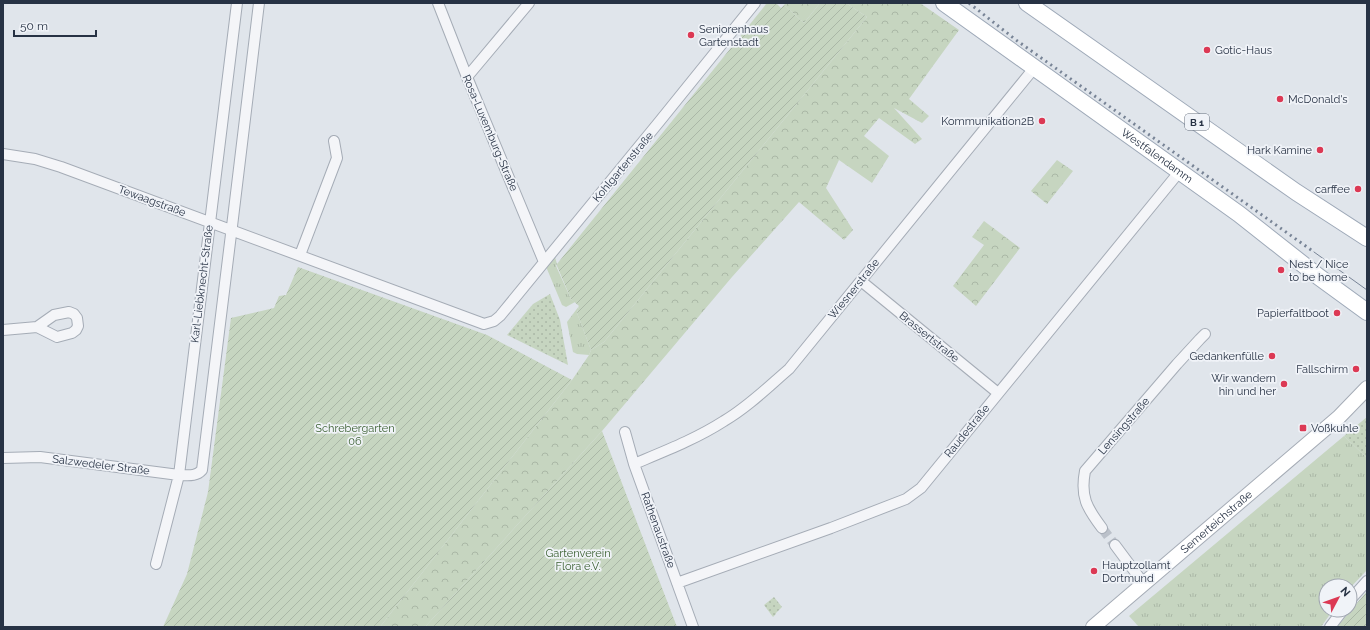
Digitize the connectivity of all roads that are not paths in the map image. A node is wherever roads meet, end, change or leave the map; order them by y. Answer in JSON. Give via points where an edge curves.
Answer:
{"nodes":[{"id":1,"x":237,"y":3,"type":"edge"},
{"id":2,"x":259,"y":3,"type":"edge"},
{"id":3,"x":438,"y":3,"type":"edge"},
{"id":4,"x":529,"y":3,"type":"edge"},
{"id":5,"x":756,"y":3,"type":"edge"},
{"id":6,"x":944,"y":3,"type":"edge"},
{"id":7,"x":1027,"y":3,"type":"edge"},
{"id":8,"x":1035,"y":67,"type":"junction"},
{"id":9,"x":467,"y":77,"type":"junction"},
{"id":10,"x":334,"y":142,"type":"dead end"},
{"id":11,"x":3,"y":154,"type":"edge"},
{"id":12,"x":1180,"y":171,"type":"junction"},
{"id":13,"x":210,"y":221,"type":"junction"},
{"id":14,"x":232,"y":230,"type":"junction"},
{"id":15,"x":1367,"y":238,"type":"edge"},
{"id":16,"x":300,"y":255,"type":"junction"},
{"id":17,"x":544,"y":262,"type":"junction"},
{"id":18,"x":861,"y":281,"type":"junction"},
{"id":19,"x":1367,"y":312,"type":"edge"},
{"id":20,"x":484,"y":324,"type":"joint"},
{"id":21,"x":37,"y":327,"type":"dead end"},
{"id":22,"x":3,"y":330,"type":"edge"},
{"id":23,"x":1205,"y":334,"type":"dead end"},
{"id":24,"x":1367,"y":388,"type":"edge"},
{"id":25,"x":998,"y":393,"type":"junction"},
{"id":26,"x":1367,"y":402,"type":"edge"},
{"id":27,"x":1339,"y":417,"type":"junction"},
{"id":28,"x":625,"y":432,"type":"dead end"},
{"id":29,"x":3,"y":458,"type":"edge"},
{"id":30,"x":634,"y":464,"type":"junction"},
{"id":31,"x":199,"y":473,"type":"joint"},
{"id":32,"x":179,"y":475,"type":"junction"},
{"id":33,"x":1102,"y":528,"type":"tunnel mouth"},
{"id":34,"x":1115,"y":545,"type":"tunnel mouth"},
{"id":35,"x":156,"y":564,"type":"dead end"},
{"id":36,"x":1367,"y":581,"type":"edge"},
{"id":37,"x":678,"y":583,"type":"junction"},
{"id":38,"x":1144,"y":584,"type":"junction"},
{"id":39,"x":1358,"y":591,"type":"edge"},
{"id":40,"x":1337,"y":618,"type":"edge"},
{"id":41,"x":693,"y":627,"type":"edge"},
{"id":42,"x":1093,"y":627,"type":"edge"},
{"id":43,"x":1330,"y":627,"type":"edge"}],
"edges":[{"from":1,"to":13,"type":"street","name":"Karl-Liebknecht-Straße"},
{"from":2,"to":14,"type":"street","name":"Karl-Liebknecht-Straße"},
{"from":3,"to":9,"type":"street","name":"Rosa-Luxemburg-Straße"},
{"from":4,"to":9,"type":"street"},
{"from":5,"to":17,"type":"street","name":"Kohlgartenstraße"},
{"from":6,"to":8,"type":"main road","name":"Westfalendamm"},
{"from":7,"to":15,"type":"main road","number":"B 1","via":[[1296,192]]},
{"from":8,"to":12,"type":"main road","name":"Westfalendamm"},
{"from":8,"to":18,"type":"street","name":"Wiesnerstraße"},
{"from":9,"to":17,"type":"street","name":"Rosa-Luxemburg-Straße"},
{"from":10,"to":16,"type":"street","via":[[336,158]]},
{"from":11,"to":13,"type":"street","name":"Tewaagstraße","via":[[35,159],[61,167]]},
{"from":12,"to":19,"type":"main road","name":"Westfalendamm"},
{"from":12,"to":25,"type":"street","name":"Raudestraße"},
{"from":13,"to":14,"type":"street","name":"Tewaagstraße"},
{"from":13,"to":32,"type":"street","name":"Karl-Liebknecht-Straße"},
{"from":14,"to":16,"type":"street","name":"Tewaagstraße"},
{"from":14,"to":31,"type":"street","name":"Karl-Liebknecht-Straße","via":[[202,470]]},
{"from":16,"to":20,"type":"street","name":"Tewaagstraße"},
{"from":17,"to":20,"type":"street","name":"Kohlgartenstraße","via":[[500,316]]},
{"from":18,"to":25,"type":"street","name":"Brassertstraße"},
{"from":18,"to":30,"type":"street","name":"Wiesnerstraße","via":[[788,368],[756,398],[725,421]]},
{"from":21,"to":22,"type":"street"},
{"from":23,"to":33,"type":"street","name":"Lensingstraße","via":[[1085,471],[1082,489],[1084,499]]},
{"from":24,"to":27,"type":"main road","name":"Semerteichstraße"},
{"from":25,"to":37,"type":"street","name":"Raudestraße","via":[[921,488],[906,500]]},
{"from":26,"to":27,"type":"main road","name":"Semerteichstraße"},
{"from":27,"to":38,"type":"main road","name":"Semerteichstraße"},
{"from":28,"to":30,"type":"street","name":"Rathenaustraße"},
{"from":29,"to":32,"type":"street","name":"Salzwedeler Straße","via":[[40,457]]},
{"from":30,"to":37,"type":"street","name":"Rathenaustraße"},
{"from":31,"to":32,"type":"street","name":"Salzwedeler Straße"},
{"from":32,"to":35,"type":"street","name":"Karl-Liebknecht-Straße"},
{"from":34,"to":38,"type":"street"},
{"from":36,"to":39,"type":"street"},
{"from":37,"to":41,"type":"street","name":"Rathenaustraße"},
{"from":38,"to":42,"type":"main road","name":"Semerteichstraße"},
{"from":40,"to":43,"type":"street"}]}
